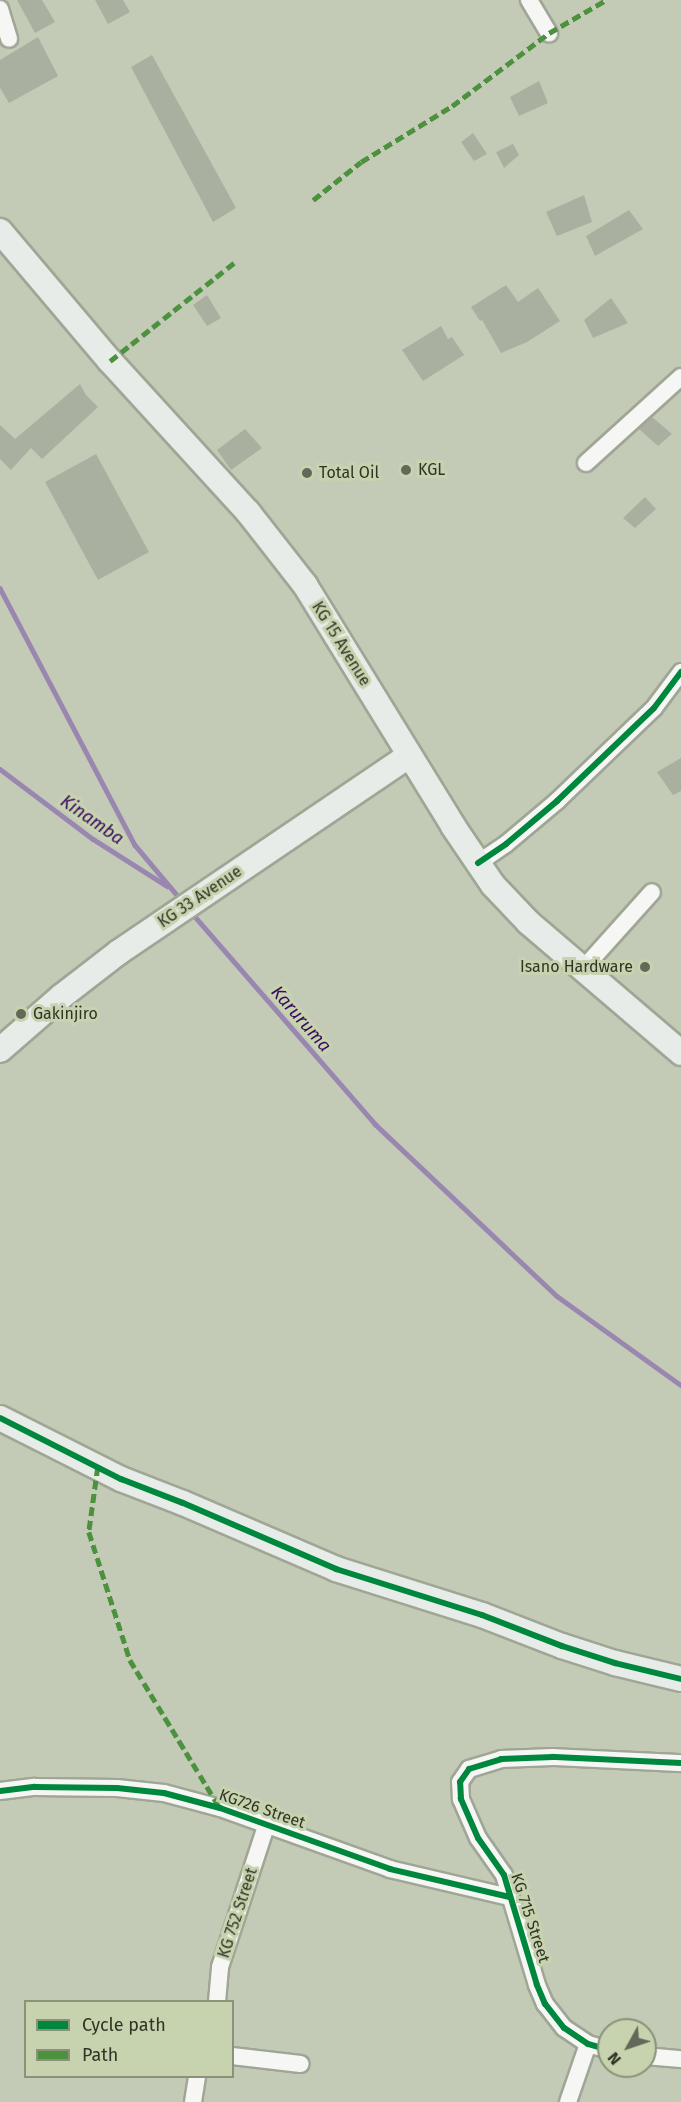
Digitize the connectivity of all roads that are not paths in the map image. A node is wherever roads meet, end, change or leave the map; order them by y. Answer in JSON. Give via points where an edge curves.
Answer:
{"nodes":[{"id":1,"x":529,"y":0,"type":"edge"},
{"id":2,"x":0,"y":9,"type":"edge"},
{"id":3,"x":549,"y":33,"type":"dead end"},
{"id":4,"x":9,"y":39,"type":"dead end"},
{"id":5,"x":0,"y":231,"type":"edge"},
{"id":6,"x":681,"y":377,"type":"edge"},
{"id":7,"x":586,"y":463,"type":"dead end"},
{"id":8,"x":681,"y":672,"type":"edge"},
{"id":9,"x":409,"y":756,"type":"junction"},
{"id":10,"x":478,"y":863,"type":"junction"},
{"id":11,"x":652,"y":892,"type":"dead end"},
{"id":12,"x":584,"y":969,"type":"junction"},
{"id":13,"x":0,"y":1050,"type":"edge"},
{"id":14,"x":681,"y":1053,"type":"edge"},
{"id":15,"x":0,"y":1418,"type":"edge"},
{"id":16,"x":681,"y":1679,"type":"edge"},
{"id":17,"x":681,"y":1763,"type":"edge"},
{"id":18,"x":0,"y":1791,"type":"edge"},
{"id":19,"x":266,"y":1826,"type":"junction"},
{"id":20,"x":509,"y":1897,"type":"junction"},
{"id":21,"x":217,"y":2000,"type":"edge"},
{"id":22,"x":588,"y":2044,"type":"junction"},
{"id":23,"x":597,"y":2047,"type":"edge"},
{"id":24,"x":234,"y":2056,"type":"edge"},
{"id":25,"x":657,"y":2057,"type":"edge"},
{"id":26,"x":681,"y":2059,"type":"edge"},
{"id":27,"x":302,"y":2064,"type":"dead end"},
{"id":28,"x":197,"y":2078,"type":"edge"},
{"id":29,"x":193,"y":2102,"type":"edge"},
{"id":30,"x":568,"y":2102,"type":"edge"}],
"edges":[{"from":1,"to":3,"type":"street"},
{"from":2,"to":4,"type":"street"},
{"from":5,"to":9,"type":"main road","name":"KG 15 Avenue","via":[[110,361],[248,512],[305,585]]},
{"from":6,"to":7,"type":"street"},
{"from":8,"to":10,"type":"street","via":[[654,708],[557,801]]},
{"from":9,"to":10,"type":"main road","name":"KG 15 Avenue"},
{"from":9,"to":13,"type":"main road","name":"KG 33 Avenue","via":[[119,951]]},
{"from":10,"to":12,"type":"main road","name":"KG 15 Avenue","via":[[529,923]]},
{"from":11,"to":12,"type":"street"},
{"from":12,"to":14,"type":"main road","name":"KG 15 Avenue"},
{"from":15,"to":16,"type":"main road","via":[[121,1479],[336,1569],[482,1615],[615,1663]]},
{"from":17,"to":20,"type":"street","name":"KG 715 Street","via":[[553,1756],[501,1759],[469,1768],[460,1782],[460,1799],[478,1838],[504,1875]]},
{"from":18,"to":19,"type":"street","name":"KG726 Street","via":[[35,1787],[147,1791],[220,1808]]},
{"from":19,"to":20,"type":"street","name":"KG726 Street","via":[[390,1869]]},
{"from":19,"to":21,"type":"street","name":"KG 752 Street","via":[[220,1968]]},
{"from":20,"to":22,"type":"street","name":"KG 715 Street","via":[[545,2004],[564,2028]]},
{"from":22,"to":23,"type":"street","name":"KG 715 Street"},
{"from":22,"to":30,"type":"street"},
{"from":24,"to":27,"type":"street"},
{"from":25,"to":26,"type":"street"},
{"from":28,"to":29,"type":"street"}]}
